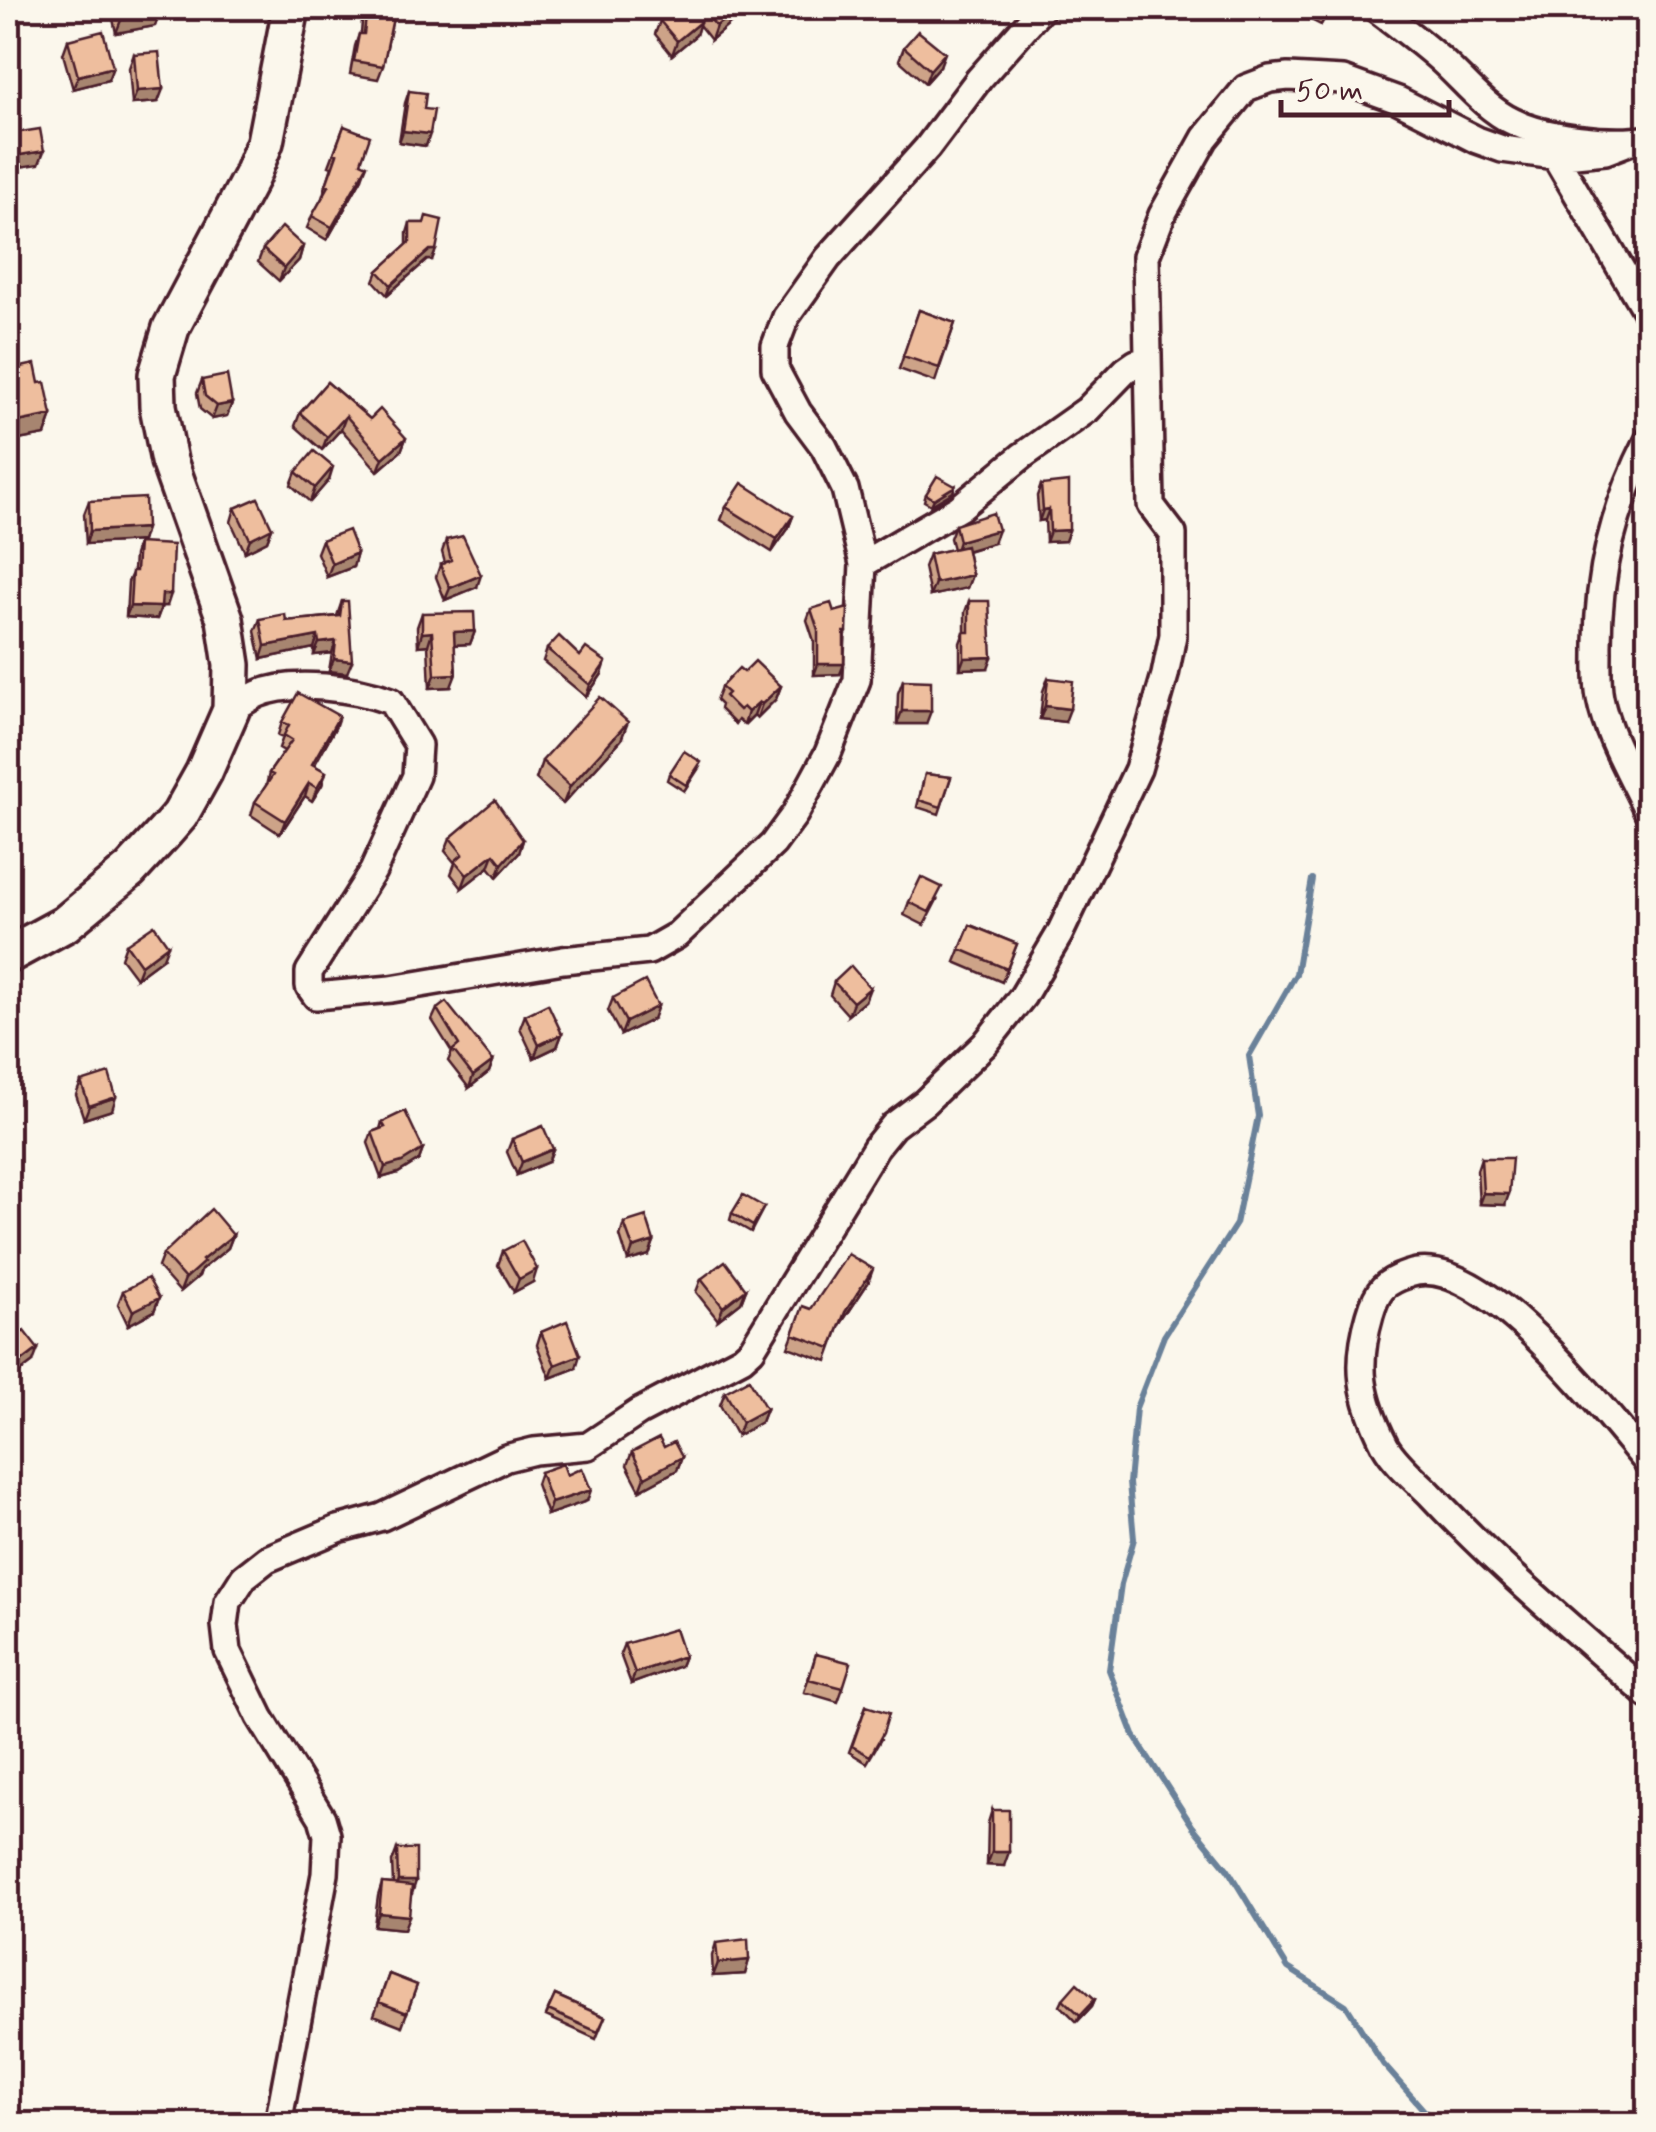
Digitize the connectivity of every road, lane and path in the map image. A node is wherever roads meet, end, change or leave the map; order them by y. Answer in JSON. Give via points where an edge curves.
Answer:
{"nodes":[{"id":1,"x":291,"y":8,"type":"edge"},
{"id":2,"x":1042,"y":8,"type":"edge"},
{"id":3,"x":1375,"y":8,"type":"edge"},
{"id":4,"x":1640,"y":140,"type":"edge"},
{"id":5,"x":1555,"y":156,"type":"junction"},
{"id":6,"x":1648,"y":315,"type":"edge"},
{"id":7,"x":1148,"y":362,"type":"junction"},
{"id":8,"x":1648,"y":441,"type":"edge"},
{"id":9,"x":862,"y":564,"type":"junction"},
{"id":10,"x":231,"y":710,"type":"junction"},
{"id":11,"x":1648,"y":812,"type":"edge"},
{"id":12,"x":8,"y":954,"type":"edge"},
{"id":13,"x":1648,"y":1463,"type":"edge"},
{"id":14,"x":1648,"y":1695,"type":"edge"},
{"id":15,"x":278,"y":2124,"type":"edge"}],
"edges":[{"from":1,"to":10,"type":"main road","via":[[265,142],[171,328],[156,375],[170,461],[226,619]]},
{"from":2,"to":9,"type":"street","via":[[828,258],[786,317],[775,346],[775,369],[845,489]]},
{"from":3,"to":4,"type":"street","via":[[1515,123]]},
{"from":4,"to":5,"type":"street"},
{"from":5,"to":6,"type":"street"},
{"from":5,"to":7,"type":"street","via":[[1477,140],[1343,80],[1288,77],[1252,85],[1205,138],[1154,233],[1144,274]]},
{"from":7,"to":9,"type":"street","via":[[1132,364],[1087,410],[959,508]]},
{"from":7,"to":15,"type":"street","via":[[1152,504],[1173,534],[1173,635],[1131,784],[1060,935],[1023,996],[985,1044],[876,1146],[742,1358],[588,1446],[506,1458],[382,1517],[268,1559],[228,1602],[228,1651],[327,1835]]},
{"from":8,"to":11,"type":"street","via":[[1611,533],[1598,646],[1608,724]]},
{"from":9,"to":10,"type":"street","via":[[858,680],[821,766],[773,844],[677,936],[648,951],[316,996],[309,972],[373,871],[411,790],[418,745],[391,701],[348,690],[283,688],[260,692]]},
{"from":10,"to":12,"type":"main road","via":[[204,772],[166,831],[65,924]]},
{"from":13,"to":14,"type":"street","via":[[1548,1345],[1484,1295],[1447,1272],[1421,1269],[1376,1293],[1360,1346],[1362,1395],[1387,1449],[1455,1521]]}]}
